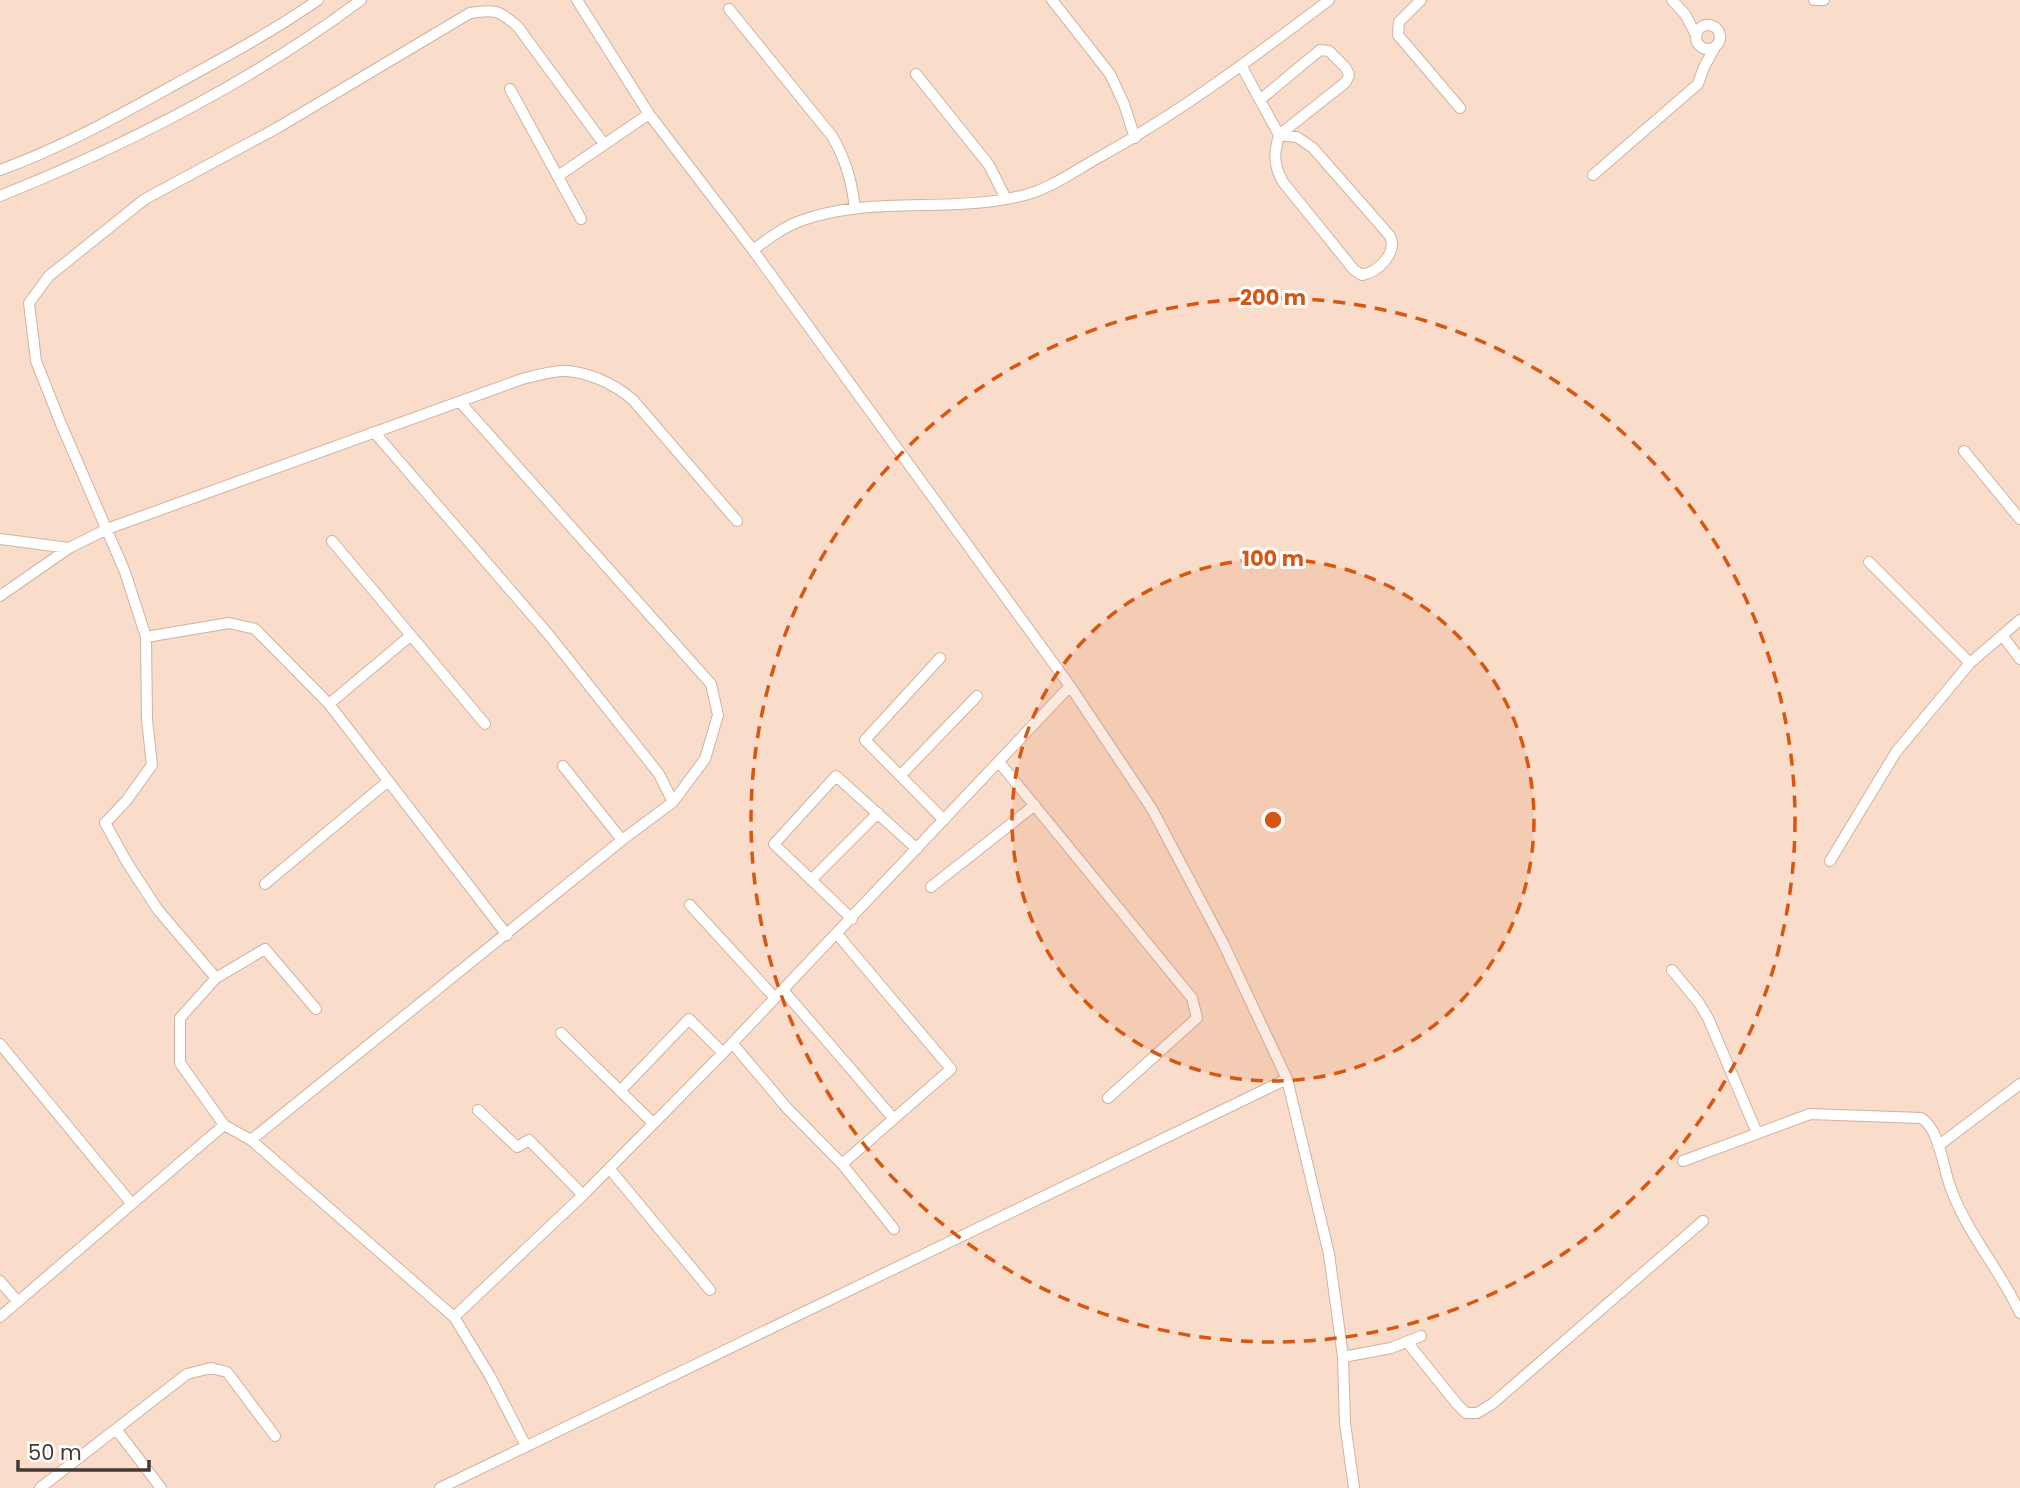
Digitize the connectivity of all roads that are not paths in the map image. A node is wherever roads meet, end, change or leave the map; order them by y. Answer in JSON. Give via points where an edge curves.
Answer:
{"nodes":[{"id":1,"x":318,"y":0,"type":"edge"},
{"id":2,"x":361,"y":0,"type":"edge"},
{"id":3,"x":577,"y":0,"type":"edge"},
{"id":4,"x":1052,"y":0,"type":"edge"},
{"id":5,"x":1329,"y":0,"type":"edge"},
{"id":6,"x":1421,"y":0,"type":"edge"},
{"id":7,"x":1671,"y":0,"type":"edge"},
{"id":8,"x":1814,"y":0,"type":"edge"},
{"id":9,"x":1824,"y":0,"type":"edge"},
{"id":10,"x":729,"y":9,"type":"dead end"},
{"id":11,"x":1685,"y":14,"type":"junction"},
{"id":12,"x":1707,"y":24,"type":"junction"},
{"id":13,"x":1697,"y":39,"type":"junction"},
{"id":14,"x":1715,"y":47,"type":"junction"},
{"id":15,"x":1242,"y":67,"type":"junction"},
{"id":16,"x":1704,"y":67,"type":"junction"},
{"id":17,"x":916,"y":74,"type":"dead end"},
{"id":18,"x":510,"y":89,"type":"dead end"},
{"id":19,"x":1261,"y":99,"type":"junction"},
{"id":20,"x":1460,"y":108,"type":"dead end"},
{"id":21,"x":649,"y":114,"type":"junction"},
{"id":22,"x":1279,"y":135,"type":"junction"},
{"id":23,"x":1135,"y":138,"type":"junction"},
{"id":24,"x":604,"y":144,"type":"junction"},
{"id":25,"x":0,"y":170,"type":"edge"},
{"id":26,"x":1593,"y":175,"type":"dead end"},
{"id":27,"x":558,"y":176,"type":"junction"},
{"id":28,"x":0,"y":196,"type":"edge"},
{"id":29,"x":1006,"y":199,"type":"junction"},
{"id":30,"x":855,"y":209,"type":"junction"},
{"id":31,"x":581,"y":219,"type":"dead end"},
{"id":32,"x":753,"y":250,"type":"junction"},
{"id":33,"x":460,"y":402,"type":"junction"},
{"id":34,"x":375,"y":433,"type":"junction"},
{"id":35,"x":1964,"y":451,"type":"dead end"},
{"id":36,"x":2020,"y":519,"type":"edge"},
{"id":37,"x":737,"y":521,"type":"dead end"},
{"id":38,"x":107,"y":529,"type":"junction"},
{"id":39,"x":0,"y":539,"type":"edge"},
{"id":40,"x":332,"y":541,"type":"dead end"},
{"id":41,"x":69,"y":548,"type":"junction"},
{"id":42,"x":1870,"y":562,"type":"dead end"},
{"id":43,"x":0,"y":596,"type":"edge"},
{"id":44,"x":2020,"y":621,"type":"edge"},
{"id":45,"x":2002,"y":635,"type":"junction"},
{"id":46,"x":410,"y":636,"type":"junction"},
{"id":47,"x":146,"y":637,"type":"junction"},
{"id":48,"x":940,"y":658,"type":"dead end"},
{"id":49,"x":2020,"y":659,"type":"edge"},
{"id":50,"x":1970,"y":663,"type":"junction"},
{"id":51,"x":1070,"y":687,"type":"junction"},
{"id":52,"x":977,"y":696,"type":"dead end"},
{"id":53,"x":329,"y":704,"type":"junction"},
{"id":54,"x":485,"y":724,"type":"dead end"},
{"id":55,"x":999,"y":762,"type":"junction"},
{"id":56,"x":563,"y":766,"type":"dead end"},
{"id":57,"x":900,"y":776,"type":"junction"},
{"id":58,"x":387,"y":782,"type":"junction"},
{"id":59,"x":673,"y":802,"type":"junction"},
{"id":60,"x":1035,"y":805,"type":"junction"},
{"id":61,"x":877,"y":813,"type":"junction"},
{"id":62,"x":944,"y":820,"type":"junction"},
{"id":63,"x":622,"y":840,"type":"junction"},
{"id":64,"x":918,"y":849,"type":"junction"},
{"id":65,"x":1830,"y":861,"type":"dead end"},
{"id":66,"x":811,"y":880,"type":"junction"},
{"id":67,"x":265,"y":884,"type":"dead end"},
{"id":68,"x":931,"y":887,"type":"dead end"},
{"id":69,"x":690,"y":905,"type":"dead end"},
{"id":70,"x":852,"y":919,"type":"junction"},
{"id":71,"x":507,"y":934,"type":"junction"},
{"id":72,"x":837,"y":934,"type":"junction"},
{"id":73,"x":1672,"y":970,"type":"dead end"},
{"id":74,"x":216,"y":978,"type":"junction"},
{"id":75,"x":779,"y":994,"type":"junction"},
{"id":76,"x":316,"y":1009,"type":"dead end"},
{"id":77,"x":561,"y":1032,"type":"dead end"},
{"id":78,"x":0,"y":1044,"type":"edge"},
{"id":79,"x":732,"y":1044,"type":"junction"},
{"id":80,"x":723,"y":1053,"type":"junction"},
{"id":81,"x":1287,"y":1079,"type":"junction"},
{"id":82,"x":2020,"y":1084,"type":"edge"},
{"id":83,"x":620,"y":1091,"type":"junction"},
{"id":84,"x":1108,"y":1098,"type":"dead end"},
{"id":85,"x":478,"y":1110,"type":"dead end"},
{"id":86,"x":893,"y":1118,"type":"junction"},
{"id":87,"x":653,"y":1124,"type":"junction"},
{"id":88,"x":224,"y":1125,"type":"junction"},
{"id":89,"x":1757,"y":1133,"type":"junction"},
{"id":90,"x":251,"y":1140,"type":"junction"},
{"id":91,"x":1937,"y":1146,"type":"junction"},
{"id":92,"x":1683,"y":1161,"type":"dead end"},
{"id":93,"x":842,"y":1164,"type":"junction"},
{"id":94,"x":609,"y":1168,"type":"junction"},
{"id":95,"x":583,"y":1195,"type":"junction"},
{"id":96,"x":131,"y":1203,"type":"junction"},
{"id":97,"x":1703,"y":1221,"type":"dead end"},
{"id":98,"x":894,"y":1229,"type":"dead end"},
{"id":99,"x":0,"y":1281,"type":"edge"},
{"id":100,"x":710,"y":1290,"type":"dead end"},
{"id":101,"x":18,"y":1302,"type":"junction"},
{"id":102,"x":2020,"y":1313,"type":"edge"},
{"id":103,"x":0,"y":1317,"type":"edge"},
{"id":104,"x":454,"y":1317,"type":"junction"},
{"id":105,"x":1421,"y":1336,"type":"dead end"},
{"id":106,"x":1407,"y":1342,"type":"junction"},
{"id":107,"x":1343,"y":1357,"type":"junction"},
{"id":108,"x":116,"y":1429,"type":"junction"},
{"id":109,"x":275,"y":1436,"type":"dead end"},
{"id":110,"x":526,"y":1446,"type":"junction"},
{"id":111,"x":40,"y":1488,"type":"edge"},
{"id":112,"x":161,"y":1488,"type":"edge"},
{"id":113,"x":440,"y":1488,"type":"edge"},
{"id":114,"x":1354,"y":1488,"type":"edge"}],
"edges":[{"from":1,"to":25,"type":"lane","via":[[118,116]]},
{"from":2,"to":28,"type":"lane","via":[[241,80],[128,140]]},
{"from":3,"to":21,"type":"lane"},
{"from":4,"to":23,"type":"lane","via":[[1110,74]]},
{"from":5,"to":15,"type":"lane"},
{"from":6,"to":20,"type":"lane","via":[[1399,22],[1398,35]]},
{"from":7,"to":11,"type":"lane"},
{"from":8,"to":9,"type":"lane"},
{"from":10,"to":30,"type":"lane","via":[[832,136],[853,184]]},
{"from":11,"to":12,"type":"lane"},
{"from":11,"to":13,"type":"lane"},
{"from":12,"to":13,"type":"lane","via":[[1700,28]]},
{"from":12,"to":14,"type":"lane","via":[[1720,33]]},
{"from":13,"to":14,"type":"lane","via":[[1704,48]]},
{"from":13,"to":16,"type":"lane"},
{"from":14,"to":16,"type":"lane"},
{"from":15,"to":19,"type":"lane"},
{"from":15,"to":23,"type":"lane"},
{"from":16,"to":26,"type":"lane","via":[[1698,84]]},
{"from":17,"to":29,"type":"lane","via":[[989,165]]},
{"from":18,"to":27,"type":"lane"},
{"from":19,"to":22,"type":"lane"},
{"from":19,"to":22,"type":"lane","via":[[1320,50],[1332,53],[1348,71],[1346,82]]},
{"from":21,"to":24,"type":"lane"},
{"from":21,"to":32,"type":"lane"},
{"from":22,"to":22,"type":"lane","via":[[1276,172],[1354,270],[1370,273],[1392,252],[1390,236],[1313,148],[1297,137]]},
{"from":23,"to":29,"type":"lane","via":[[1046,187]]},
{"from":24,"to":27,"type":"lane"},
{"from":24,"to":38,"type":"lane","via":[[518,27],[491,9],[470,13],[277,128],[145,199],[49,276],[29,303],[36,361]]},
{"from":27,"to":31,"type":"lane"},
{"from":29,"to":30,"type":"lane"},
{"from":30,"to":32,"type":"lane","via":[[801,221]]},
{"from":32,"to":51,"type":"lane"},
{"from":33,"to":34,"type":"lane"},
{"from":33,"to":37,"type":"lane","via":[[522,379],[562,371],[589,375],[633,400]]},
{"from":33,"to":59,"type":"lane","via":[[711,684],[718,715],[705,759]]},
{"from":34,"to":38,"type":"lane"},
{"from":34,"to":59,"type":"lane","via":[[549,635],[659,774]]},
{"from":35,"to":36,"type":"lane"},
{"from":38,"to":41,"type":"lane"},
{"from":38,"to":47,"type":"lane"},
{"from":39,"to":41,"type":"lane"},
{"from":40,"to":46,"type":"lane"},
{"from":41,"to":43,"type":"lane"},
{"from":42,"to":50,"type":"lane"},
{"from":44,"to":45,"type":"lane"},
{"from":45,"to":49,"type":"lane"},
{"from":45,"to":50,"type":"lane"},
{"from":46,"to":53,"type":"lane"},
{"from":46,"to":54,"type":"lane"},
{"from":47,"to":53,"type":"lane","via":[[229,623],[255,629]]},
{"from":47,"to":74,"type":"lane","via":[[152,765],[105,823],[158,911]]},
{"from":48,"to":57,"type":"lane","via":[[865,740]]},
{"from":50,"to":65,"type":"lane","via":[[1896,752]]},
{"from":51,"to":55,"type":"lane"},
{"from":51,"to":81,"type":"lane","via":[[1152,809],[1223,943]]},
{"from":52,"to":57,"type":"lane"},
{"from":53,"to":58,"type":"lane"},
{"from":55,"to":60,"type":"lane"},
{"from":55,"to":62,"type":"lane"},
{"from":56,"to":63,"type":"lane"},
{"from":57,"to":62,"type":"lane"},
{"from":58,"to":67,"type":"lane"},
{"from":58,"to":71,"type":"lane"},
{"from":59,"to":63,"type":"lane"},
{"from":60,"to":68,"type":"lane"},
{"from":60,"to":84,"type":"lane","via":[[1192,998],[1196,1018]]},
{"from":61,"to":64,"type":"lane"},
{"from":61,"to":66,"type":"lane"},
{"from":61,"to":66,"type":"lane","via":[[836,776],[774,844]]},
{"from":62,"to":64,"type":"lane"},
{"from":63,"to":71,"type":"lane"},
{"from":64,"to":70,"type":"lane"},
{"from":66,"to":70,"type":"lane"},
{"from":69,"to":75,"type":"lane"},
{"from":70,"to":72,"type":"lane"},
{"from":71,"to":90,"type":"lane"},
{"from":72,"to":75,"type":"lane"},
{"from":72,"to":86,"type":"lane","via":[[951,1069]]},
{"from":73,"to":89,"type":"lane","via":[[1708,1018]]},
{"from":74,"to":76,"type":"lane","via":[[265,949]]},
{"from":74,"to":88,"type":"lane","via":[[180,1018],[180,1063]]},
{"from":75,"to":79,"type":"lane"},
{"from":75,"to":86,"type":"lane"},
{"from":77,"to":83,"type":"lane"},
{"from":78,"to":96,"type":"lane"},
{"from":79,"to":80,"type":"lane"},
{"from":79,"to":93,"type":"lane"},
{"from":80,"to":83,"type":"lane","via":[[689,1019]]},
{"from":80,"to":87,"type":"lane"},
{"from":81,"to":107,"type":"lane","via":[[1329,1254]]},
{"from":81,"to":110,"type":"lane"},
{"from":82,"to":91,"type":"lane"},
{"from":83,"to":87,"type":"lane"},
{"from":85,"to":95,"type":"lane","via":[[517,1147],[529,1140]]},
{"from":86,"to":93,"type":"lane"},
{"from":87,"to":94,"type":"lane"},
{"from":88,"to":90,"type":"lane"},
{"from":88,"to":96,"type":"lane"},
{"from":89,"to":91,"type":"lane","via":[[1810,1114],[1914,1117],[1927,1121]]},
{"from":89,"to":92,"type":"lane"},
{"from":90,"to":104,"type":"lane"},
{"from":91,"to":102,"type":"lane","via":[[1964,1221]]},
{"from":93,"to":98,"type":"lane"},
{"from":94,"to":95,"type":"lane"},
{"from":94,"to":100,"type":"lane"},
{"from":95,"to":104,"type":"lane"},
{"from":96,"to":101,"type":"lane"},
{"from":97,"to":106,"type":"lane","via":[[1477,1413],[1466,1413],[1457,1404]]},
{"from":99,"to":101,"type":"lane"},
{"from":101,"to":103,"type":"lane"},
{"from":104,"to":110,"type":"lane"},
{"from":105,"to":106,"type":"lane"},
{"from":106,"to":107,"type":"lane"},
{"from":107,"to":114,"type":"lane","via":[[1345,1423]]},
{"from":108,"to":109,"type":"lane","via":[[187,1374],[211,1368],[227,1372]]},
{"from":108,"to":111,"type":"lane"},
{"from":108,"to":112,"type":"lane"},
{"from":110,"to":113,"type":"lane"}]}
